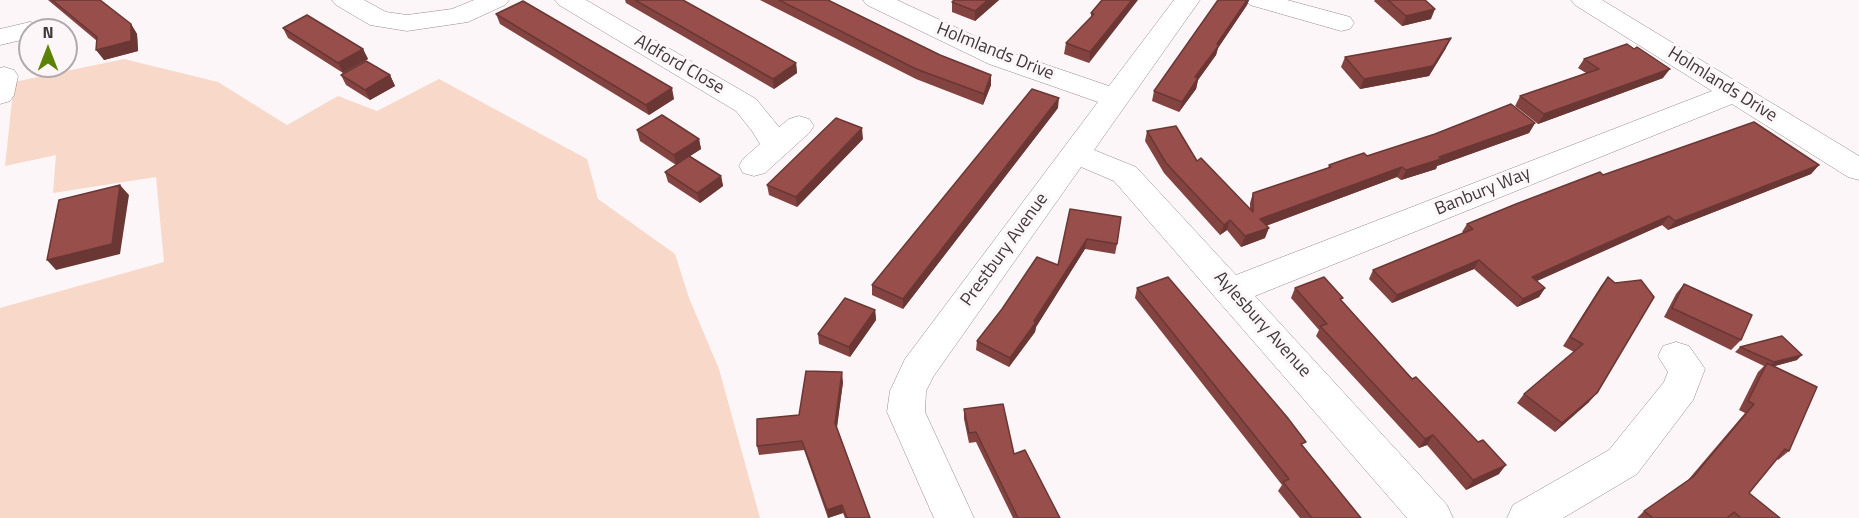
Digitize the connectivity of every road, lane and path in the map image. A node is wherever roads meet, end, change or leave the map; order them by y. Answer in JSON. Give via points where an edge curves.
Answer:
{"nodes":[{"id":1,"x":345,"y":0,"type":"edge"},
{"id":2,"x":496,"y":0,"type":"edge"},
{"id":3,"x":567,"y":0,"type":"edge"},
{"id":4,"x":876,"y":0,"type":"edge"},
{"id":5,"x":1187,"y":0,"type":"edge"},
{"id":6,"x":1259,"y":0,"type":"edge"},
{"id":7,"x":1584,"y":0,"type":"edge"},
{"id":8,"x":916,"y":7,"type":"edge"},
{"id":9,"x":1341,"y":23,"type":"dead end"},
{"id":10,"x":18,"y":32,"type":"edge"},
{"id":11,"x":0,"y":37,"type":"edge"},
{"id":12,"x":1734,"y":93,"type":"junction"},
{"id":13,"x":1116,"y":98,"type":"junction"},
{"id":14,"x":799,"y":126,"type":"dead end"},
{"id":15,"x":776,"y":147,"type":"junction"},
{"id":16,"x":1075,"y":154,"type":"junction"},
{"id":17,"x":754,"y":166,"type":"dead end"},
{"id":18,"x":1859,"y":170,"type":"edge"},
{"id":19,"x":1231,"y":291,"type":"junction"},
{"id":20,"x":1688,"y":364,"type":"dead end"},
{"id":21,"x":954,"y":518,"type":"edge"},
{"id":22,"x":1433,"y":518,"type":"edge"},
{"id":23,"x":1527,"y":518,"type":"edge"}],
"edges":[{"from":1,"to":2,"type":"street","via":[[379,19],[407,22],[459,16]]},
{"from":3,"to":15,"type":"street","name":"Aldford Close","via":[[746,105]]},
{"from":4,"to":8,"type":"street","name":"Holmlands Drive"},
{"from":5,"to":13,"type":"street","name":"Prestbury Avenue"},
{"from":6,"to":9,"type":"street"},
{"from":7,"to":12,"type":"street","name":"Holmlands Drive"},
{"from":8,"to":13,"type":"street","name":"Holmlands Drive","via":[[999,58]]},
{"from":10,"to":11,"type":"street"},
{"from":12,"to":18,"type":"street","name":"Holmlands Drive"},
{"from":12,"to":19,"type":"street","name":"Banbury Way"},
{"from":13,"to":16,"type":"street","name":"Prestbury Avenue"},
{"from":14,"to":15,"type":"street"},
{"from":15,"to":17,"type":"street"},
{"from":16,"to":19,"type":"street","name":"Aylesbury Avenue","via":[[1125,174]]},
{"from":16,"to":21,"type":"street","name":"Prestbury Avenue","via":[[918,369],[908,391],[906,412]]},
{"from":19,"to":22,"type":"street","name":"Aylesbury Avenue"},
{"from":20,"to":23,"type":"street","via":[[1680,389],[1623,462]]}]}
